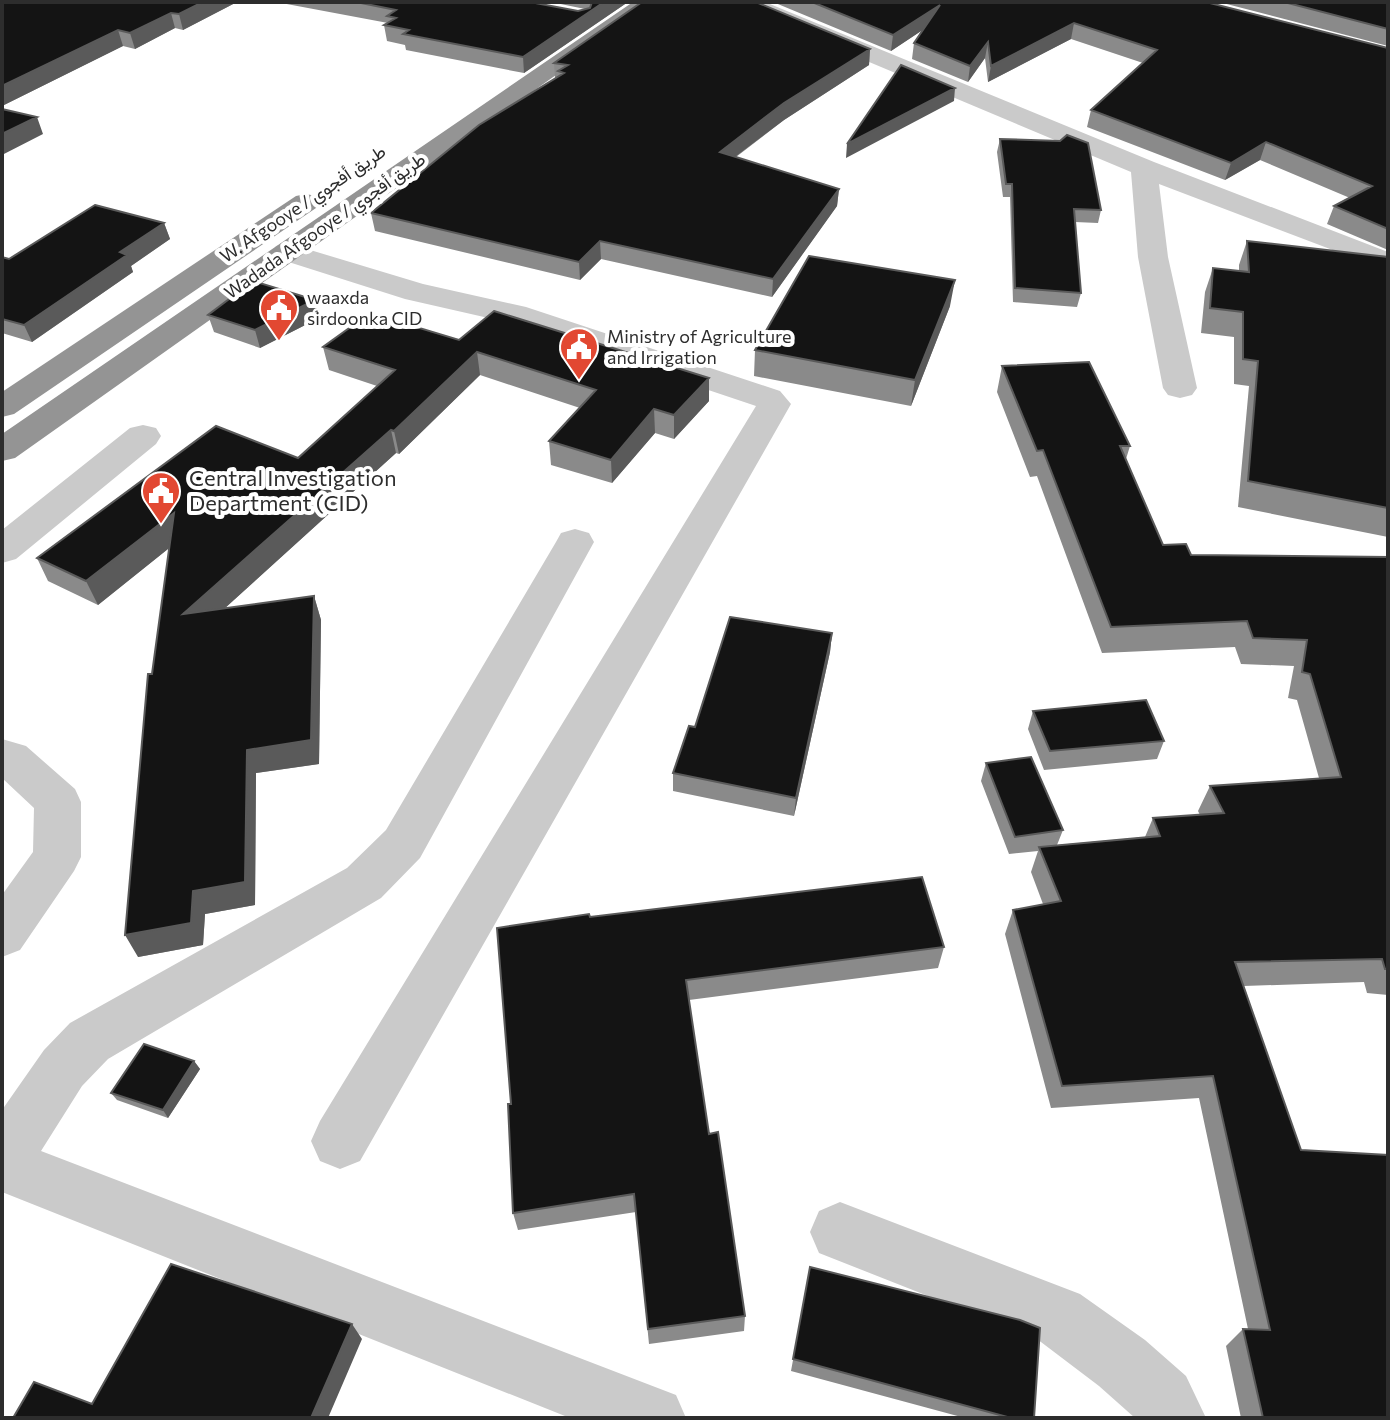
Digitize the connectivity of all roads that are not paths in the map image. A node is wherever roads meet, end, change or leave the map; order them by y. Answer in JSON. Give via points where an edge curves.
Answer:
{"nodes":[{"id":1,"x":604,"y":2,"type":"edge"},
{"id":2,"x":648,"y":2,"type":"edge"},
{"id":3,"x":746,"y":2,"type":"edge"},
{"id":4,"x":515,"y":61,"type":"edge"},
{"id":5,"x":1144,"y":168,"type":"junction"},
{"id":6,"x":333,"y":184,"type":"dead end"},
{"id":7,"x":287,"y":252,"type":"junction"},
{"id":8,"x":1388,"y":262,"type":"edge"},
{"id":9,"x":1180,"y":388,"type":"dead end"},
{"id":10,"x":8,"y":400,"type":"edge"},
{"id":11,"x":143,"y":436,"type":"dead end"},
{"id":12,"x":2,"y":450,"type":"edge"},
{"id":13,"x":575,"y":542,"type":"dead end"},
{"id":14,"x":2,"y":550,"type":"edge"},
{"id":15,"x":2,"y":756,"type":"edge"},
{"id":16,"x":2,"y":935,"type":"edge"},
{"id":17,"x":340,"y":1141,"type":"dead end"},
{"id":18,"x":2,"y":1162,"type":"edge"},
{"id":19,"x":840,"y":1232,"type":"dead end"},
{"id":20,"x":653,"y":1418,"type":"edge"},
{"id":21,"x":1173,"y":1418,"type":"edge"}],
"edges":[{"from":1,"to":4,"type":"highway"},
{"from":2,"to":7,"type":"highway","name":"Wadada Afgooye / طريق أفجوي"},
{"from":3,"to":5,"type":"street"},
{"from":5,"to":8,"type":"street"},
{"from":5,"to":9,"type":"street","via":[[1153,257]]},
{"from":6,"to":10,"type":"highway","name":"W. Afgooye / طريق أفجوي"},
{"from":7,"to":12,"type":"highway","name":"Wadada Afgooye / طريق أفجوي"},
{"from":7,"to":17,"type":"street","via":[[416,292],[515,314],[774,404]]},
{"from":11,"to":14,"type":"street"},
{"from":13,"to":18,"type":"street","via":[[403,844],[386,863],[364,883],[89,1041],[63,1068]]},
{"from":15,"to":16,"type":"street","via":[[58,802],[57,857]]},
{"from":18,"to":20,"type":"street"},
{"from":19,"to":21,"type":"street","via":[[1058,1316],[1163,1399]]}]}
